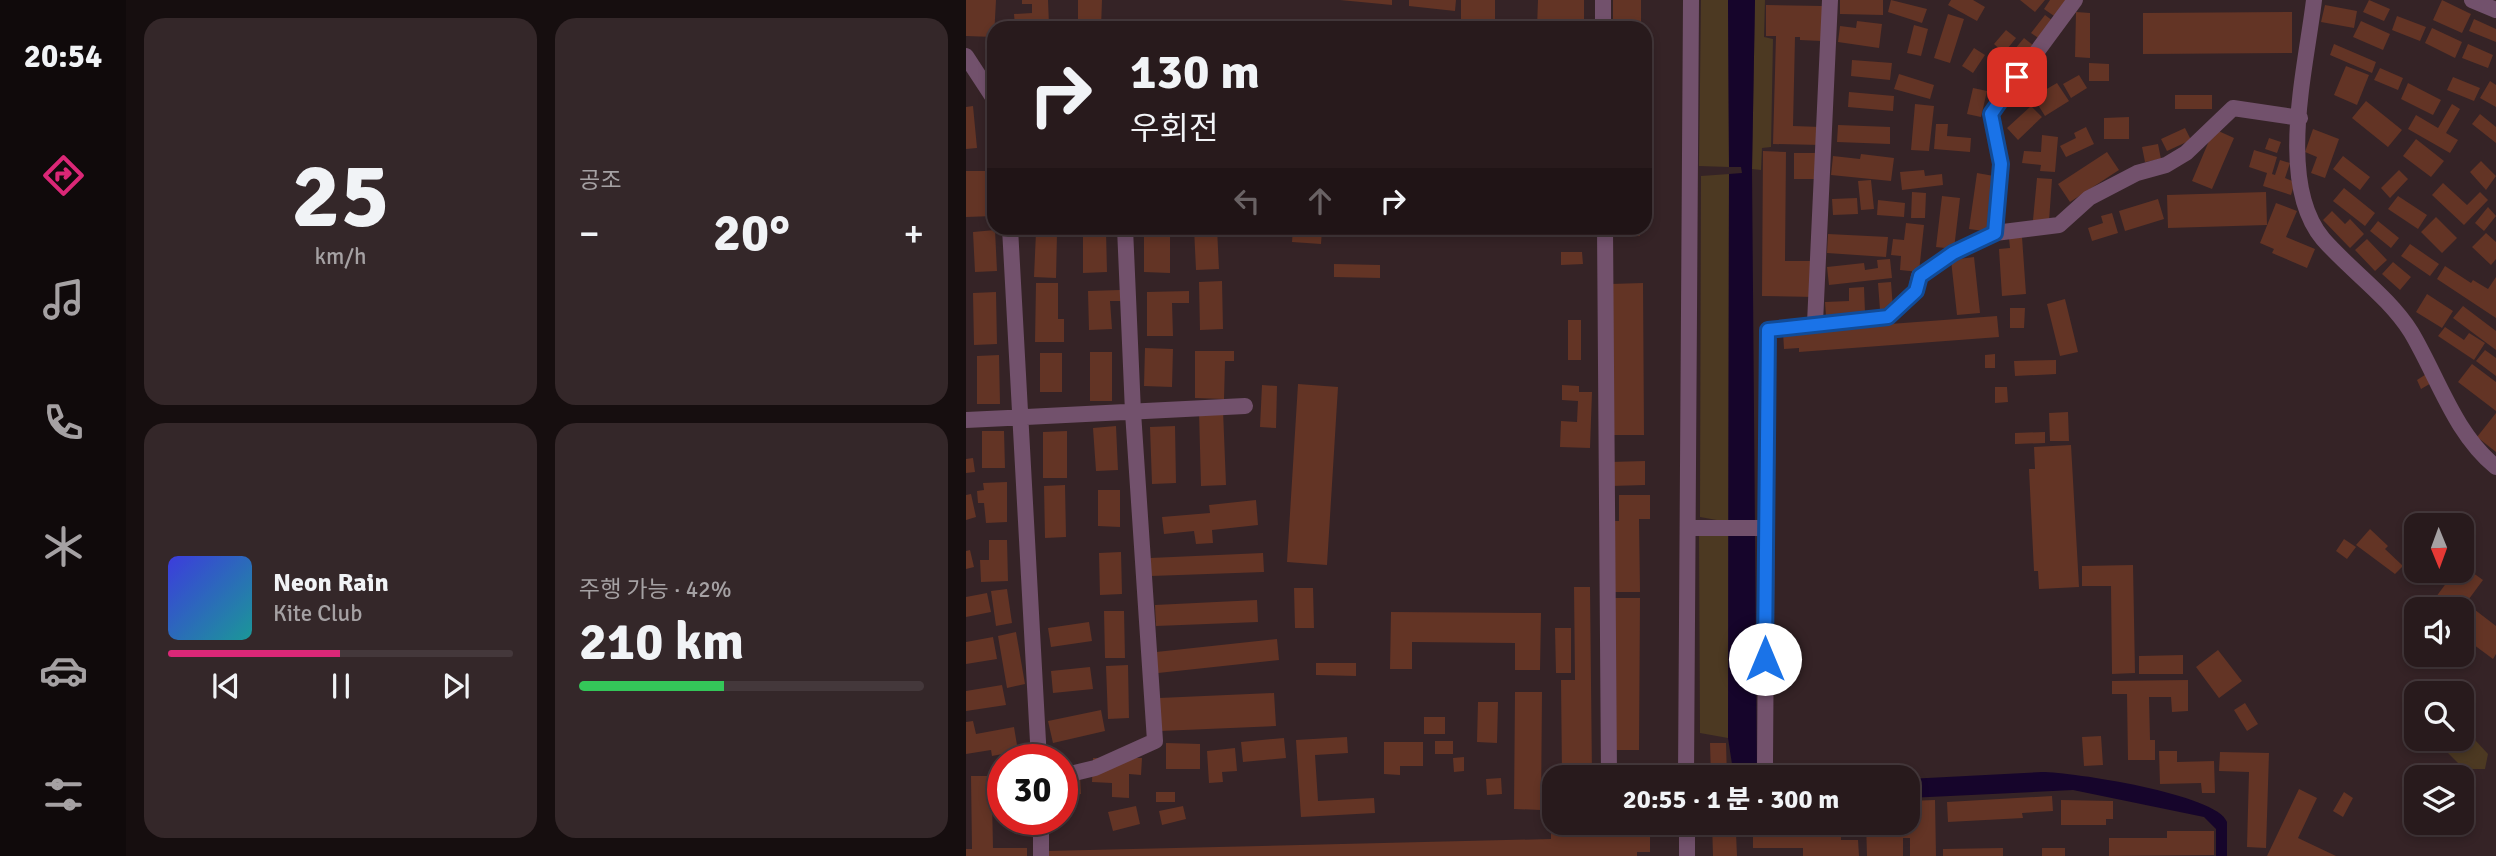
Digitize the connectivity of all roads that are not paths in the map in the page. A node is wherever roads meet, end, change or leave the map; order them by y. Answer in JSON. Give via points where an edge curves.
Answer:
{"nodes":[{"id":1,"x":1603,"y":0,"type":"edge"},
{"id":2,"x":1691,"y":0,"type":"edge"},
{"id":3,"x":1830,"y":0,"type":"edge"},
{"id":4,"x":2075,"y":0,"type":"edge"},
{"id":5,"x":2314,"y":0,"type":"edge"},
{"id":6,"x":2472,"y":0,"type":"edge"},
{"id":7,"x":2496,"y":10,"type":"edge"},
{"id":8,"x":1603,"y":21,"type":"edge"},
{"id":9,"x":966,"y":56,"type":"edge"},
{"id":10,"x":987,"y":88,"type":"edge"},
{"id":11,"x":2300,"y":118,"type":"junction"},
{"id":12,"x":1995,"y":233,"type":"junction"},
{"id":13,"x":1010,"y":235,"type":"edge"},
{"id":14,"x":1125,"y":235,"type":"edge"},
{"id":15,"x":1605,"y":235,"type":"edge"},
{"id":16,"x":1815,"y":323,"type":"junction"},
{"id":17,"x":1245,"y":406,"type":"dead end"},
{"id":18,"x":1133,"y":412,"type":"junction"},
{"id":19,"x":1019,"y":417,"type":"junction"},
{"id":20,"x":966,"y":420,"type":"edge"},
{"id":21,"x":2496,"y":467,"type":"edge"},
{"id":22,"x":1688,"y":528,"type":"junction"},
{"id":23,"x":1765,"y":528,"type":"junction"},
{"id":24,"x":1038,"y":744,"type":"edge"},
{"id":25,"x":1765,"y":763,"type":"dead end"},
{"id":26,"x":1609,"y":765,"type":"edge"},
{"id":27,"x":1686,"y":765,"type":"edge"},
{"id":28,"x":1078,"y":772,"type":"edge"},
{"id":29,"x":1041,"y":835,"type":"edge"},
{"id":30,"x":1687,"y":835,"type":"edge"},
{"id":31,"x":1041,"y":856,"type":"edge"},
{"id":32,"x":1687,"y":856,"type":"edge"}],
"edges":[{"from":1,"to":8,"type":"street"},
{"from":2,"to":22,"type":"street"},
{"from":3,"to":16,"type":"street"},
{"from":4,"to":12,"type":"street","via":[[1991,114],[2001,164]]},
{"from":5,"to":11,"type":"street"},
{"from":6,"to":7,"type":"street"},
{"from":9,"to":10,"type":"street"},
{"from":11,"to":12,"type":"street","via":[[2234,108],[2186,153],[2089,198],[2059,225]]},
{"from":11,"to":21,"type":"street","via":[[2298,180],[2311,221],[2409,330],[2471,442]]},
{"from":12,"to":16,"type":"street","via":[[1953,253],[1920,276],[1916,291],[1888,317]]},
{"from":13,"to":19,"type":"street"},
{"from":14,"to":18,"type":"street"},
{"from":15,"to":26,"type":"street"},
{"from":16,"to":23,"type":"street","via":[[1768,330]]},
{"from":17,"to":18,"type":"street"},
{"from":18,"to":19,"type":"street"},
{"from":18,"to":28,"type":"street","via":[[1155,741]]},
{"from":19,"to":20,"type":"street"},
{"from":19,"to":24,"type":"street"},
{"from":22,"to":23,"type":"street"},
{"from":22,"to":27,"type":"street"},
{"from":23,"to":25,"type":"street"},
{"from":29,"to":31,"type":"street"},
{"from":30,"to":32,"type":"street"}]}
